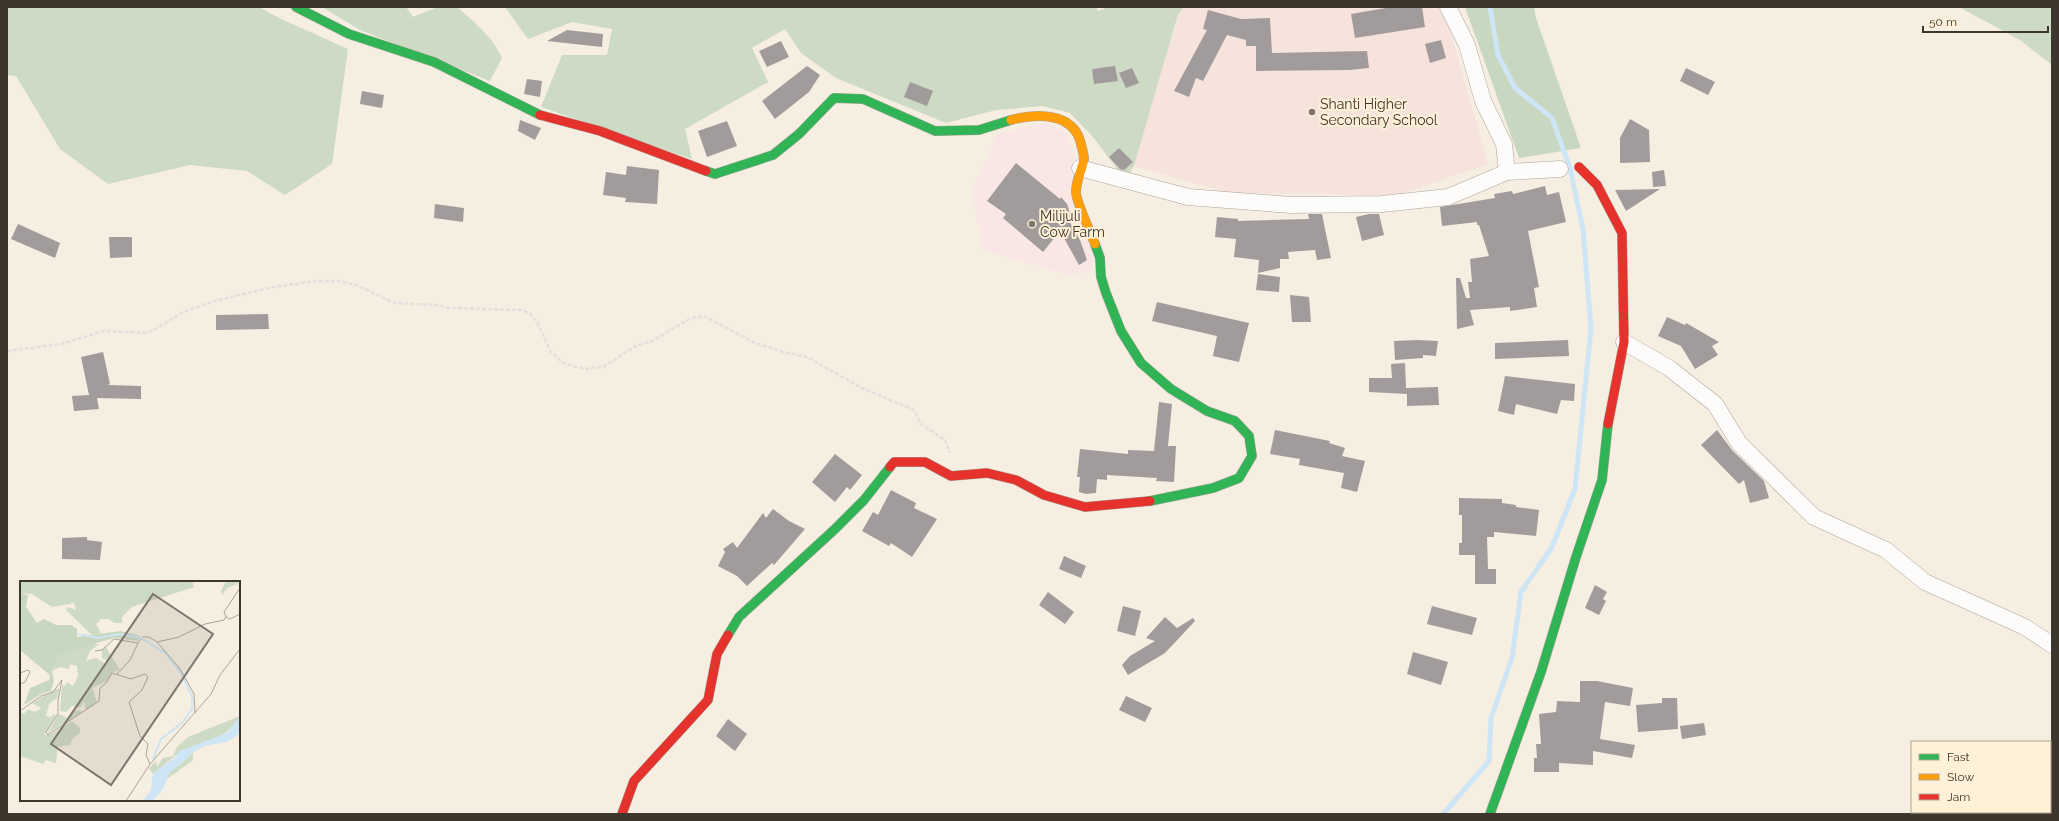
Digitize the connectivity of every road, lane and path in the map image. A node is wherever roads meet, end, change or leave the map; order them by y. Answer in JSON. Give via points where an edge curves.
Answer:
{"nodes":[{"id":1,"x":296,"y":7,"type":"edge"},
{"id":2,"x":1448,"y":7,"type":"edge"},
{"id":3,"x":1579,"y":167,"type":"dead end"},
{"id":4,"x":1080,"y":168,"type":"junction"},
{"id":5,"x":1560,"y":169,"type":"dead end"},
{"id":6,"x":1507,"y":172,"type":"junction"},
{"id":7,"x":1624,"y":342,"type":"junction"},
{"id":8,"x":7,"y":351,"type":"edge"},
{"id":9,"x":950,"y":476,"type":"junction"},
{"id":10,"x":2052,"y":645,"type":"edge"},
{"id":11,"x":622,"y":814,"type":"edge"},
{"id":12,"x":1490,"y":814,"type":"edge"}],
"edges":[{"from":1,"to":4,"type":"street","via":[[349,34],[434,62],[539,115],[600,131],[715,174],[773,155],[799,134],[834,98],[863,99],[936,131],[980,130],[1014,119],[1056,117],[1070,124],[1080,139],[1084,158]]},
{"from":2,"to":6,"type":"street","via":[[1467,45],[1483,101],[1504,144]]},
{"from":3,"to":7,"type":"street","via":[[1597,185],[1622,233]]},
{"from":4,"to":6,"type":"street","via":[[1188,197],[1291,205],[1382,204],[1448,197]]},
{"from":4,"to":9,"type":"street","via":[[1076,193],[1100,258],[1101,277],[1121,331],[1141,363],[1171,389],[1207,411],[1235,421],[1249,436],[1252,456],[1239,478],[1213,488],[1158,500],[1085,507],[1044,495],[1016,480],[987,473]]},
{"from":5,"to":6,"type":"street"},
{"from":7,"to":10,"type":"street","via":[[1669,368],[1715,404],[1739,443],[1814,517],[1886,550],[1924,582],[2025,627]]},
{"from":7,"to":12,"type":"street","via":[[1609,416],[1602,480],[1539,679]]},
{"from":8,"to":9,"type":"path","via":[[61,344],[104,331],[148,333],[186,311],[214,301],[316,281],[337,281],[357,285],[394,303],[522,310],[537,322],[551,352],[563,363],[584,369],[603,367],[634,346],[652,341],[691,318],[704,316],[753,342],[807,357],[862,388],[914,410],[921,424],[944,440],[953,457]]},
{"from":9,"to":11,"type":"street","via":[[925,462],[894,462],[864,500],[840,524],[739,617],[717,654],[708,700],[634,781]]}]}
